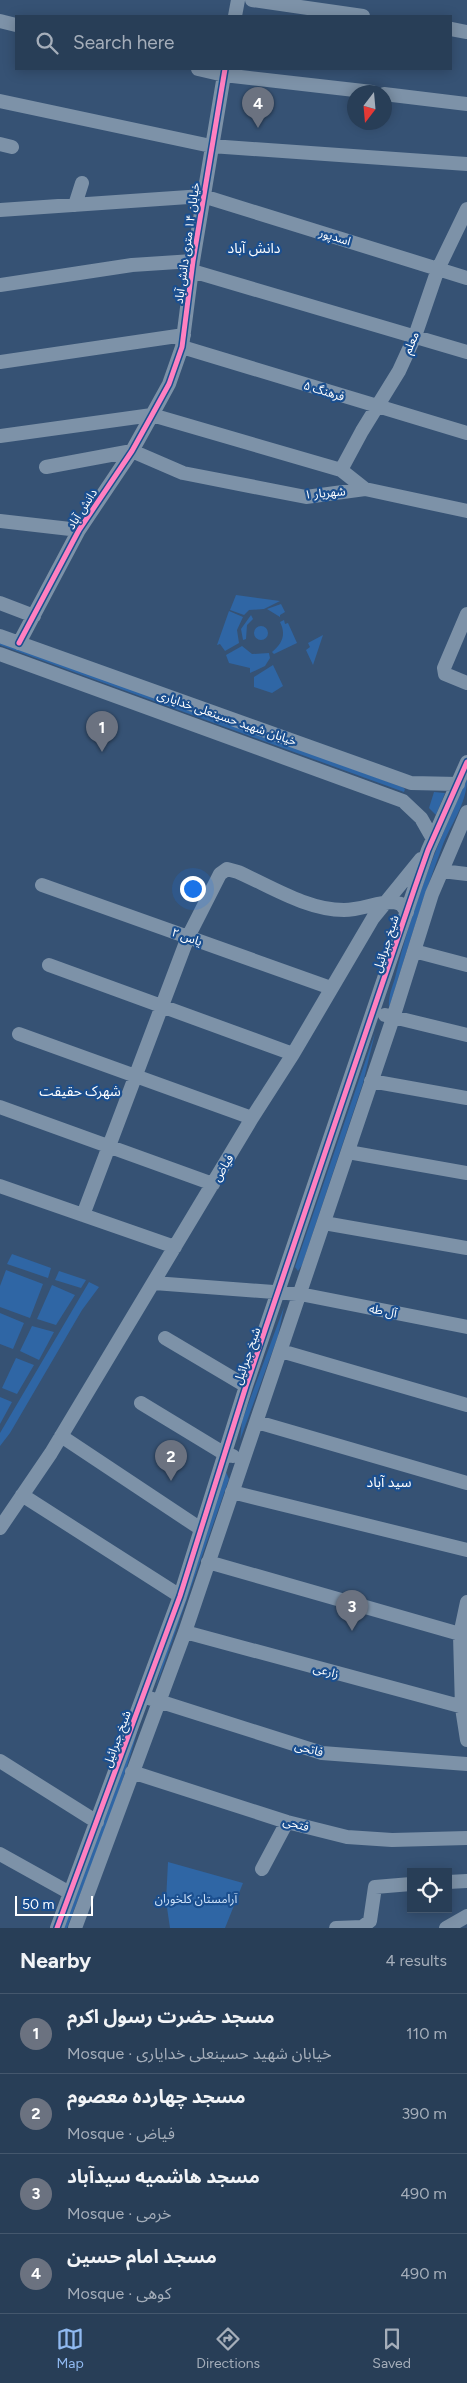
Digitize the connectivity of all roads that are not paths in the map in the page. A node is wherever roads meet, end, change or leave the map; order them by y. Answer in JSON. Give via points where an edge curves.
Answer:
{"nodes":[{"id":1,"x":238,"y":0,"type":"edge"},
{"id":2,"x":252,"y":0,"type":"edge"},
{"id":3,"x":235,"y":15,"type":"edge"},
{"id":4,"x":356,"y":15,"type":"edge"},
{"id":5,"x":0,"y":21,"type":"edge"},
{"id":6,"x":15,"y":25,"type":"edge"},
{"id":7,"x":452,"y":29,"type":"edge"},
{"id":8,"x":467,"y":32,"type":"edge"},
{"id":9,"x":207,"y":70,"type":"edge"},
{"id":10,"x":225,"y":72,"type":"edge"},
{"id":11,"x":347,"y":89,"type":"edge"},
{"id":12,"x":392,"y":95,"type":"edge"},
{"id":13,"x":0,"y":101,"type":"edge"},
{"id":14,"x":467,"y":104,"type":"edge"},
{"id":15,"x":211,"y":146,"type":"junction"},
{"id":16,"x":467,"y":164,"type":"edge"},
{"id":17,"x":82,"y":183,"type":"dead end"},
{"id":18,"x":203,"y":196,"type":"junction"},
{"id":19,"x":75,"y":205,"type":"junction"},
{"id":20,"x":0,"y":210,"type":"edge"},
{"id":21,"x":467,"y":210,"type":"edge"},
{"id":22,"x":462,"y":232,"type":"edge"},
{"id":23,"x":192,"y":266,"type":"junction"},
{"id":24,"x":438,"y":269,"type":"junction"},
{"id":25,"x":467,"y":278,"type":"edge"},
{"id":26,"x":0,"y":285,"type":"edge"},
{"id":27,"x":415,"y":336,"type":"junction"},
{"id":28,"x":183,"y":341,"type":"junction"},
{"id":29,"x":467,"y":352,"type":"edge"},
{"id":30,"x":0,"y":362,"type":"edge"},
{"id":31,"x":378,"y":407,"type":"junction"},
{"id":32,"x":152,"y":415,"type":"junction"},
{"id":33,"x":467,"y":433,"type":"edge"},
{"id":34,"x":0,"y":436,"type":"edge"},
{"id":35,"x":132,"y":451,"type":"junction"},
{"id":36,"x":46,"y":467,"type":"dead end"},
{"id":37,"x":341,"y":470,"type":"junction"},
{"id":38,"x":365,"y":489,"type":"junction"},
{"id":39,"x":467,"y":511,"type":"edge"},
{"id":40,"x":0,"y":521,"type":"edge"},
{"id":41,"x":79,"y":530,"type":"junction"},
{"id":42,"x":0,"y":603,"type":"edge"},
{"id":43,"x":467,"y":614,"type":"edge"},
{"id":44,"x":34,"y":616,"type":"junction"},
{"id":45,"x":0,"y":636,"type":"edge"},
{"id":46,"x":19,"y":643,"type":"junction"},
{"id":47,"x":0,"y":654,"type":"edge"},
{"id":48,"x":467,"y":683,"type":"edge"},
{"id":49,"x":467,"y":762,"type":"edge"},
{"id":50,"x":411,"y":783,"type":"junction"},
{"id":51,"x":458,"y":784,"type":"junction"},
{"id":52,"x":403,"y":801,"type":"junction"},
{"id":53,"x":467,"y":812,"type":"edge"},
{"id":54,"x":431,"y":844,"type":"junction"},
{"id":55,"x":442,"y":871,"type":"junction"},
{"id":56,"x":467,"y":874,"type":"edge"},
{"id":57,"x":42,"y":886,"type":"dead end"},
{"id":58,"x":386,"y":902,"type":"junction"},
{"id":59,"x":407,"y":912,"type":"junction"},
{"id":60,"x":188,"y":937,"type":"junction"},
{"id":61,"x":414,"y":951,"type":"junction"},
{"id":62,"x":467,"y":964,"type":"edge"},
{"id":63,"x":49,"y":965,"type":"dead end"},
{"id":64,"x":331,"y":988,"type":"junction"},
{"id":65,"x":162,"y":1008,"type":"junction"},
{"id":66,"x":375,"y":1011,"type":"junction"},
{"id":67,"x":393,"y":1018,"type":"junction"},
{"id":68,"x":19,"y":1034,"type":"dead end"},
{"id":69,"x":467,"y":1035,"type":"edge"},
{"id":70,"x":293,"y":1054,"type":"junction"},
{"id":71,"x":135,"y":1077,"type":"junction"},
{"id":72,"x":371,"y":1081,"type":"junction"},
{"id":73,"x":467,"y":1098,"type":"edge"},
{"id":74,"x":0,"y":1107,"type":"edge"},
{"id":75,"x":252,"y":1118,"type":"junction"},
{"id":76,"x":108,"y":1145,"type":"junction"},
{"id":77,"x":348,"y":1152,"type":"junction"},
{"id":78,"x":467,"y":1173,"type":"edge"},
{"id":79,"x":213,"y":1184,"type":"junction"},
{"id":80,"x":0,"y":1186,"type":"edge"},
{"id":81,"x":83,"y":1215,"type":"junction"},
{"id":82,"x":324,"y":1223,"type":"junction"},
{"id":83,"x":175,"y":1247,"type":"junction"},
{"id":84,"x":467,"y":1248,"type":"edge"},
{"id":85,"x":154,"y":1284,"type":"junction"},
{"id":86,"x":280,"y":1292,"type":"junction"},
{"id":87,"x":300,"y":1294,"type":"junction"},
{"id":88,"x":467,"y":1327,"type":"edge"},
{"id":89,"x":165,"y":1338,"type":"dead end"},
{"id":90,"x":281,"y":1351,"type":"junction"},
{"id":91,"x":246,"y":1386,"type":"junction"},
{"id":92,"x":141,"y":1403,"type":"dead end"},
{"id":93,"x":467,"y":1405,"type":"edge"},
{"id":94,"x":257,"y":1422,"type":"junction"},
{"id":95,"x":61,"y":1436,"type":"junction"},
{"id":96,"x":225,"y":1454,"type":"junction"},
{"id":97,"x":244,"y":1459,"type":"junction"},
{"id":98,"x":467,"y":1483,"type":"edge"},
{"id":99,"x":232,"y":1492,"type":"junction"},
{"id":100,"x":22,"y":1495,"type":"junction"},
{"id":101,"x":0,"y":1528,"type":"edge"},
{"id":102,"x":201,"y":1529,"type":"junction"},
{"id":103,"x":467,"y":1550,"type":"edge"},
{"id":104,"x":208,"y":1562,"type":"junction"},
{"id":105,"x":180,"y":1596,"type":"junction"},
{"id":106,"x":467,"y":1602,"type":"edge"},
{"id":107,"x":184,"y":1632,"type":"junction"},
{"id":108,"x":464,"y":1635,"type":"edge"},
{"id":109,"x":144,"y":1696,"type":"junction"},
{"id":110,"x":158,"y":1701,"type":"junction"},
{"id":111,"x":465,"y":1708,"type":"edge"},
{"id":112,"x":467,"y":1740,"type":"edge"},
{"id":113,"x":0,"y":1761,"type":"edge"},
{"id":114,"x":467,"y":1764,"type":"edge"},
{"id":115,"x":132,"y":1772,"type":"junction"},
{"id":116,"x":97,"y":1822,"type":"junction"},
{"id":117,"x":287,"y":1822,"type":"junction"},
{"id":118,"x":467,"y":1838,"type":"edge"},
{"id":119,"x":0,"y":1854,"type":"edge"},
{"id":120,"x":262,"y":1869,"type":"dead end"},
{"id":121,"x":467,"y":1881,"type":"edge"},
{"id":122,"x":452,"y":1882,"type":"edge"},
{"id":123,"x":407,"y":1884,"type":"edge"},
{"id":124,"x":70,"y":1893,"type":"junction"},
{"id":125,"x":467,"y":1916,"type":"edge"},
{"id":126,"x":451,"y":1926,"type":"edge"},
{"id":127,"x":57,"y":1928,"type":"edge"},
{"id":128,"x":74,"y":1928,"type":"edge"},
{"id":129,"x":336,"y":1928,"type":"edge"}],
"edges":[{"from":1,"to":3,"type":"street"},
{"from":2,"to":4,"type":"street"},
{"from":5,"to":6,"type":"street"},
{"from":7,"to":8,"type":"street"},
{"from":9,"to":10,"type":"street"},
{"from":10,"to":11,"type":"street"},
{"from":10,"to":15,"type":"street","name":"خیابان ۱۴ متری دانش آباد"},
{"from":12,"to":14,"type":"street"},
{"from":13,"to":15,"type":"street"},
{"from":15,"to":16,"type":"street"},
{"from":15,"to":18,"type":"street","name":"خیابان ۱۴ متری دانش آباد"},
{"from":17,"to":19,"type":"street"},
{"from":18,"to":19,"type":"street"},
{"from":18,"to":23,"type":"street","name":"خیابان ۱۴ متری دانش آباد"},
{"from":18,"to":24,"type":"street","name":"اسدپور"},
{"from":19,"to":20,"type":"street"},
{"from":21,"to":22,"type":"street","name":"معلم"},
{"from":22,"to":24,"type":"street","name":"معلم"},
{"from":23,"to":26,"type":"street","via":[[132,265]]},
{"from":23,"to":27,"type":"street"},
{"from":23,"to":28,"type":"street","name":"خیابان ۱۴ متری دانش آباد"},
{"from":24,"to":25,"type":"street","name":"اسدپور"},
{"from":24,"to":27,"type":"street","name":"معلم"},
{"from":27,"to":29,"type":"street"},
{"from":27,"to":31,"type":"street","name":"معلم"},
{"from":28,"to":30,"type":"street"},
{"from":28,"to":31,"type":"street","name":"فرهنگ ۵"},
{"from":28,"to":32,"type":"street","name":"خیابان ۱۴ متری دانش آباد","via":[[169,384]]},
{"from":31,"to":33,"type":"street","name":"فرهنگ ۵"},
{"from":31,"to":37,"type":"street","name":"معلم"},
{"from":32,"to":34,"type":"street"},
{"from":32,"to":35,"type":"street","name":"دانش آباد"},
{"from":32,"to":37,"type":"street"},
{"from":35,"to":36,"type":"street"},
{"from":35,"to":38,"type":"street","name":"شهریار ۱","via":[[184,473],[306,497]]},
{"from":35,"to":41,"type":"street","name":"دانش آباد"},
{"from":37,"to":38,"type":"street"},
{"from":38,"to":39,"type":"street","name":"شهریار ۱"},
{"from":40,"to":41,"type":"street"},
{"from":41,"to":44,"type":"street","name":"دانش آباد"},
{"from":42,"to":44,"type":"street"},
{"from":43,"to":48,"type":"street","via":[[444,671]]},
{"from":44,"to":46,"type":"street","name":"دانش آباد"},
{"from":45,"to":46,"type":"street","name":"خیابان شهید حسینعلی خدایاری"},
{"from":46,"to":50,"type":"street","name":"خیابان شهید حسینعلی خدایاری"},
{"from":47,"to":52,"type":"street","name":"خیابان شهید حسینعلی خدایاری"},
{"from":49,"to":51,"type":"street","name":"شیخ جبرائیل"},
{"from":50,"to":51,"type":"street","name":"خیابان شهید حسینعلی خدایاری"},
{"from":50,"to":52,"type":"street","via":[[409,795]]},
{"from":51,"to":54,"type":"street","name":"شیخ جبرائیل"},
{"from":52,"to":54,"type":"street","name":"خیابان شهید حسینعلی خدایاری","via":[[421,818]]},
{"from":53,"to":55,"type":"street","name":"شیخ جبرائیل"},
{"from":54,"to":58,"type":"street","name":"فیاض"},
{"from":54,"to":59,"type":"street","name":"شیخ جبرائیل"},
{"from":55,"to":56,"type":"street"},
{"from":55,"to":61,"type":"street","name":"شیخ جبرائیل"},
{"from":57,"to":60,"type":"street","name":"یاس ۲"},
{"from":58,"to":59,"type":"street","via":[[401,904]]},
{"from":58,"to":60,"type":"street","via":[[346,910],[328,909],[227,869],[220,874]]},
{"from":58,"to":64,"type":"street","name":"فیاض"},
{"from":59,"to":66,"type":"street","name":"شیخ جبرائیل"},
{"from":60,"to":64,"type":"street","name":"یاس ۲"},
{"from":60,"to":65,"type":"street"},
{"from":61,"to":62,"type":"street"},
{"from":61,"to":67,"type":"street","name":"شیخ جبرائیل"},
{"from":63,"to":65,"type":"street"},
{"from":64,"to":70,"type":"street","name":"فیاض"},
{"from":65,"to":70,"type":"street"},
{"from":65,"to":71,"type":"street"},
{"from":66,"to":67,"type":"street"},
{"from":66,"to":86,"type":"street","name":"شیخ جبرائیل"},
{"from":67,"to":69,"type":"street"},
{"from":67,"to":72,"type":"street","name":"شیخ جبرائیل"},
{"from":68,"to":71,"type":"street"},
{"from":70,"to":75,"type":"street","name":"فیاض"},
{"from":71,"to":75,"type":"street"},
{"from":71,"to":76,"type":"street"},
{"from":72,"to":73,"type":"street"},
{"from":72,"to":77,"type":"street","name":"شیخ جبرائیل"},
{"from":74,"to":76,"type":"street"},
{"from":75,"to":79,"type":"street","name":"فیاض"},
{"from":76,"to":79,"type":"street"},
{"from":76,"to":81,"type":"street"},
{"from":77,"to":78,"type":"street"},
{"from":77,"to":82,"type":"street","name":"شیخ جبرائیل"},
{"from":79,"to":83,"type":"street","name":"فیاض"},
{"from":80,"to":81,"type":"street"},
{"from":81,"to":83,"type":"street"},
{"from":82,"to":84,"type":"street"},
{"from":82,"to":87,"type":"street","name":"شیخ جبرائیل"},
{"from":83,"to":85,"type":"street","name":"فیاض"},
{"from":85,"to":86,"type":"street","name":"آل طه"},
{"from":85,"to":95,"type":"street","name":"فیاض"},
{"from":86,"to":87,"type":"street","name":"آل طه"},
{"from":86,"to":91,"type":"street","name":"شیخ جبرائیل"},
{"from":87,"to":88,"type":"street","name":"آل طه"},
{"from":87,"to":90,"type":"street","name":"شیخ جبرائیل"},
{"from":89,"to":91,"type":"street"},
{"from":90,"to":93,"type":"street"},
{"from":90,"to":94,"type":"street","name":"شیخ جبرائیل"},
{"from":91,"to":96,"type":"street","name":"شیخ جبرائیل"},
{"from":92,"to":96,"type":"street"},
{"from":94,"to":97,"type":"street","name":"شیخ جبرائیل"},
{"from":94,"to":98,"type":"street"},
{"from":95,"to":100,"type":"street","name":"فیاض"},
{"from":95,"to":102,"type":"street"},
{"from":96,"to":97,"type":"street"},
{"from":96,"to":102,"type":"street","name":"شیخ جبرائیل"},
{"from":97,"to":99,"type":"street","name":"شیخ جبرائیل"},
{"from":99,"to":103,"type":"street"},
{"from":99,"to":104,"type":"street","name":"شیخ جبرائیل"},
{"from":100,"to":101,"type":"street","name":"فیاض"},
{"from":100,"to":105,"type":"street"},
{"from":102,"to":105,"type":"street","name":"شیخ جبرائیل"},
{"from":104,"to":107,"type":"street","name":"شیخ جبرائیل"},
{"from":104,"to":108,"type":"street"},
{"from":105,"to":109,"type":"street","name":"شیخ جبرائیل"},
{"from":106,"to":108,"type":"street"},
{"from":107,"to":110,"type":"street","name":"شیخ جبرائیل"},
{"from":107,"to":111,"type":"street","name":"زارعی"},
{"from":108,"to":111,"type":"street"},
{"from":109,"to":110,"type":"street","name":"فاتحی"},
{"from":109,"to":116,"type":"street","name":"شیخ جبرائیل"},
{"from":110,"to":114,"type":"street","name":"فاتحی","via":[[322,1753]]},
{"from":110,"to":115,"type":"street","name":"شیخ جبرائیل"},
{"from":111,"to":112,"type":"street"},
{"from":113,"to":116,"type":"street"},
{"from":115,"to":117,"type":"street","name":"فتحی"},
{"from":115,"to":128,"type":"street","name":"شیخ جبرائیل"},
{"from":116,"to":124,"type":"street","name":"شیخ جبرائیل"},
{"from":117,"to":118,"type":"street","name":"فتحی","via":[[348,1837],[392,1840]]},
{"from":117,"to":120,"type":"street"},
{"from":119,"to":124,"type":"street"},
{"from":121,"to":122,"type":"street"},
{"from":123,"to":129,"type":"street","via":[[376,1887],[370,1921],[362,1927]]},
{"from":124,"to":127,"type":"street","name":"شیخ جبرائیل"},
{"from":125,"to":126,"type":"street"}]}
